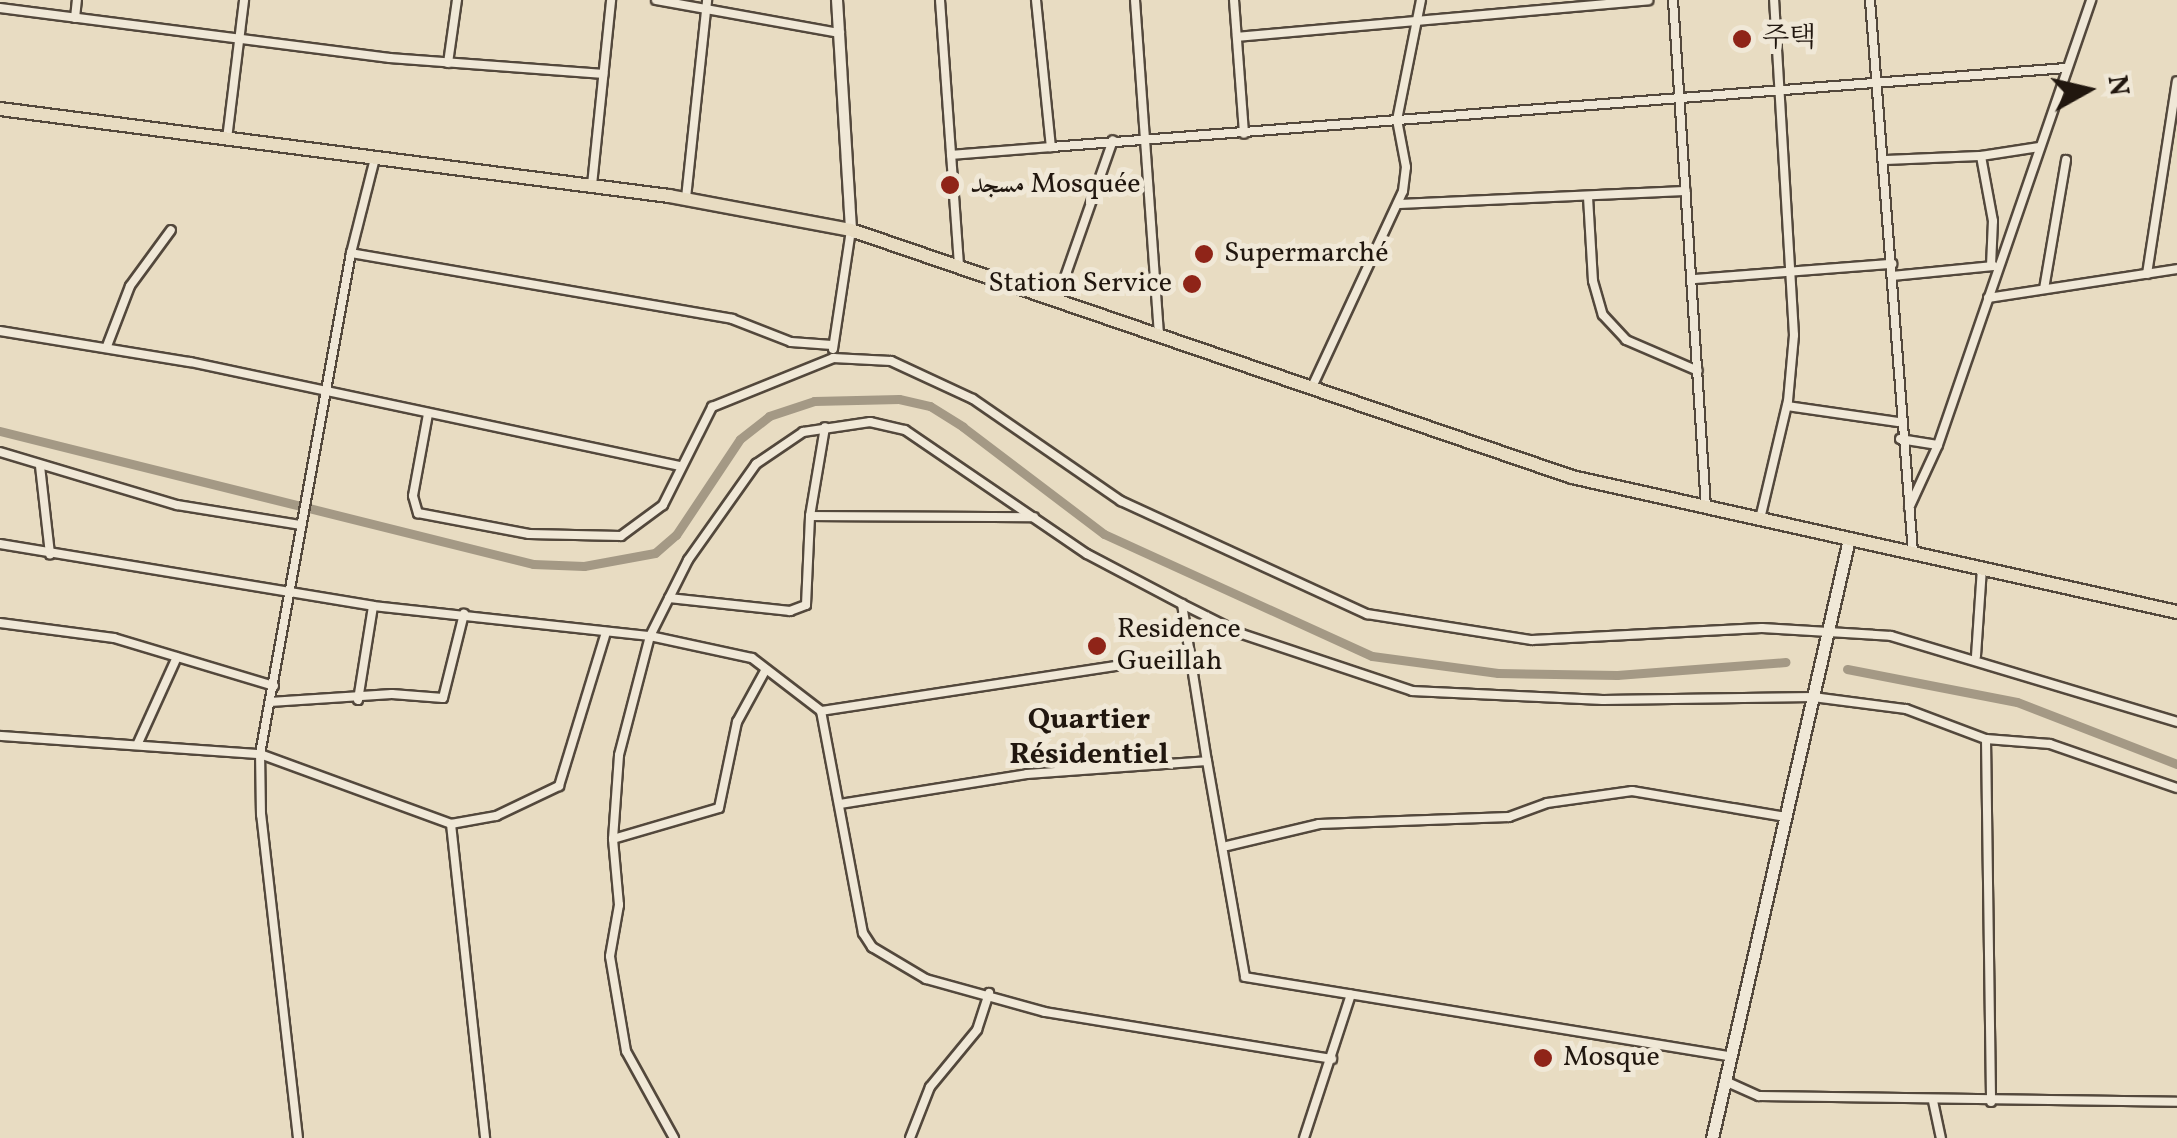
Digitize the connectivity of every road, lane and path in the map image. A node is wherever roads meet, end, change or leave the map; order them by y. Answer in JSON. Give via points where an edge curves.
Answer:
{"nodes":[{"id":1,"x":78,"y":0,"type":"edge"},
{"id":2,"x":244,"y":0,"type":"edge"},
{"id":3,"x":457,"y":0,"type":"edge"},
{"id":4,"x":611,"y":0,"type":"edge"},
{"id":5,"x":656,"y":0,"type":"edge"},
{"id":6,"x":837,"y":0,"type":"edge"},
{"id":7,"x":940,"y":0,"type":"edge"},
{"id":8,"x":1036,"y":0,"type":"edge"},
{"id":9,"x":1135,"y":0,"type":"edge"},
{"id":10,"x":1234,"y":0,"type":"edge"},
{"id":11,"x":1421,"y":0,"type":"edge"},
{"id":12,"x":1648,"y":0,"type":"edge"},
{"id":13,"x":1673,"y":0,"type":"edge"},
{"id":14,"x":1774,"y":0,"type":"edge"},
{"id":15,"x":1870,"y":0,"type":"edge"},
{"id":16,"x":2091,"y":0,"type":"edge"},
{"id":17,"x":706,"y":3,"type":"edge"},
{"id":18,"x":0,"y":8,"type":"edge"},
{"id":19,"x":75,"y":18,"type":"junction"},
{"id":20,"x":1420,"y":20,"type":"junction"},
{"id":21,"x":840,"y":33,"type":"junction"},
{"id":22,"x":1237,"y":37,"type":"junction"},
{"id":23,"x":238,"y":40,"type":"junction"},
{"id":24,"x":448,"y":63,"type":"junction"},
{"id":25,"x":2066,"y":68,"type":"junction"},
{"id":26,"x":602,"y":74,"type":"junction"},
{"id":27,"x":1878,"y":78,"type":"junction"},
{"id":28,"x":2177,"y":81,"type":"edge"},
{"id":29,"x":1780,"y":89,"type":"junction"},
{"id":30,"x":1680,"y":96,"type":"junction"},
{"id":31,"x":0,"y":110,"type":"edge"},
{"id":32,"x":1397,"y":120,"type":"junction"},
{"id":33,"x":1244,"y":134,"type":"junction"},
{"id":34,"x":1144,"y":138,"type":"junction"},
{"id":35,"x":227,"y":140,"type":"junction"},
{"id":36,"x":1113,"y":140,"type":"junction"},
{"id":37,"x":1051,"y":147,"type":"junction"},
{"id":38,"x":2039,"y":147,"type":"junction"},
{"id":39,"x":951,"y":155,"type":"junction"},
{"id":40,"x":1982,"y":156,"type":"junction"},
{"id":41,"x":375,"y":158,"type":"junction"},
{"id":42,"x":1884,"y":160,"type":"junction"},
{"id":43,"x":2066,"y":160,"type":"dead end"},
{"id":44,"x":592,"y":185,"type":"junction"},
{"id":45,"x":1686,"y":191,"type":"junction"},
{"id":46,"x":1588,"y":197,"type":"junction"},
{"id":47,"x":686,"y":198,"type":"junction"},
{"id":48,"x":1398,"y":204,"type":"junction"},
{"id":49,"x":171,"y":230,"type":"dead end"},
{"id":50,"x":851,"y":230,"type":"junction"},
{"id":51,"x":350,"y":252,"type":"junction"},
{"id":52,"x":959,"y":263,"type":"junction"},
{"id":53,"x":1892,"y":264,"type":"junction"},
{"id":54,"x":1995,"y":266,"type":"junction"},
{"id":55,"x":2177,"y":269,"type":"edge"},
{"id":56,"x":1794,"y":272,"type":"junction"},
{"id":57,"x":2147,"y":274,"type":"junction"},
{"id":58,"x":1892,"y":276,"type":"junction"},
{"id":59,"x":1696,"y":279,"type":"junction"},
{"id":60,"x":2044,"y":289,"type":"junction"},
{"id":61,"x":1058,"y":297,"type":"junction"},
{"id":62,"x":1988,"y":298,"type":"junction"},
{"id":63,"x":0,"y":331,"type":"edge"},
{"id":64,"x":1159,"y":332,"type":"junction"},
{"id":65,"x":832,"y":345,"type":"junction"},
{"id":66,"x":107,"y":346,"type":"junction"},
{"id":67,"x":833,"y":358,"type":"junction"},
{"id":68,"x":1698,"y":371,"type":"junction"},
{"id":69,"x":1312,"y":386,"type":"junction"},
{"id":70,"x":324,"y":394,"type":"junction"},
{"id":71,"x":1787,"y":406,"type":"junction"},
{"id":72,"x":428,"y":414,"type":"junction"},
{"id":73,"x":1898,"y":422,"type":"junction"},
{"id":74,"x":826,"y":427,"type":"junction"},
{"id":75,"x":1900,"y":439,"type":"junction"},
{"id":76,"x":1938,"y":445,"type":"junction"},
{"id":77,"x":0,"y":452,"type":"edge"},
{"id":78,"x":40,"y":466,"type":"junction"},
{"id":79,"x":680,"y":466,"type":"junction"},
{"id":80,"x":1706,"y":508,"type":"junction"},
{"id":81,"x":1908,"y":509,"type":"junction"},
{"id":82,"x":810,"y":516,"type":"junction"},
{"id":83,"x":1034,"y":517,"type":"junction"},
{"id":84,"x":1760,"y":519,"type":"junction"},
{"id":85,"x":301,"y":525,"type":"junction"},
{"id":86,"x":1849,"y":539,"type":"junction"},
{"id":87,"x":0,"y":544,"type":"edge"},
{"id":88,"x":1913,"y":552,"type":"junction"},
{"id":89,"x":50,"y":554,"type":"junction"},
{"id":90,"x":1982,"y":570,"type":"junction"},
{"id":91,"x":291,"y":590,"type":"junction"},
{"id":92,"x":669,"y":598,"type":"junction"},
{"id":93,"x":1182,"y":604,"type":"junction"},
{"id":94,"x":373,"y":606,"type":"junction"},
{"id":95,"x":2177,"y":612,"type":"edge"},
{"id":96,"x":464,"y":614,"type":"junction"},
{"id":97,"x":0,"y":624,"type":"edge"},
{"id":98,"x":1828,"y":630,"type":"junction"},
{"id":99,"x":606,"y":632,"type":"junction"},
{"id":100,"x":650,"y":636,"type":"junction"},
{"id":101,"x":1187,"y":656,"type":"junction"},
{"id":102,"x":1976,"y":656,"type":"junction"},
{"id":103,"x":177,"y":657,"type":"junction"},
{"id":104,"x":766,"y":669,"type":"junction"},
{"id":105,"x":274,"y":686,"type":"junction"},
{"id":106,"x":1813,"y":697,"type":"junction"},
{"id":107,"x":358,"y":700,"type":"junction"},
{"id":108,"x":270,"y":702,"type":"junction"},
{"id":109,"x":822,"y":711,"type":"junction"},
{"id":110,"x":2177,"y":722,"type":"edge"},
{"id":111,"x":0,"y":736,"type":"edge"},
{"id":112,"x":1986,"y":740,"type":"junction"},
{"id":113,"x":138,"y":743,"type":"junction"},
{"id":114,"x":260,"y":754,"type":"junction"},
{"id":115,"x":1207,"y":761,"type":"junction"},
{"id":116,"x":2177,"y":788,"type":"edge"},
{"id":117,"x":840,"y":804,"type":"junction"},
{"id":118,"x":1786,"y":817,"type":"junction"},
{"id":119,"x":451,"y":824,"type":"junction"},
{"id":120,"x":613,"y":840,"type":"junction"},
{"id":121,"x":1226,"y":846,"type":"junction"},
{"id":122,"x":990,"y":993,"type":"junction"},
{"id":123,"x":1351,"y":994,"type":"junction"},
{"id":124,"x":1731,"y":1057,"type":"junction"},
{"id":125,"x":1332,"y":1059,"type":"junction"},
{"id":126,"x":1726,"y":1081,"type":"junction"},
{"id":127,"x":1933,"y":1102,"type":"junction"},
{"id":128,"x":1990,"y":1102,"type":"junction"},
{"id":129,"x":2177,"y":1102,"type":"edge"},
{"id":130,"x":298,"y":1138,"type":"edge"},
{"id":131,"x":485,"y":1138,"type":"edge"},
{"id":132,"x":674,"y":1138,"type":"edge"},
{"id":133,"x":910,"y":1138,"type":"edge"},
{"id":134,"x":1304,"y":1138,"type":"edge"},
{"id":135,"x":1712,"y":1138,"type":"edge"},
{"id":136,"x":1941,"y":1138,"type":"edge"}],
"edges":[{"from":1,"to":19,"type":"street"},
{"from":2,"to":23,"type":"street"},
{"from":3,"to":24,"type":"street"},
{"from":4,"to":26,"type":"street"},
{"from":5,"to":17,"type":"street"},
{"from":6,"to":21,"type":"street"},
{"from":7,"to":39,"type":"street"},
{"from":8,"to":37,"type":"street"},
{"from":9,"to":34,"type":"street"},
{"from":10,"to":22,"type":"street"},
{"from":11,"to":20,"type":"street"},
{"from":12,"to":20,"type":"street"},
{"from":13,"to":30,"type":"street"},
{"from":14,"to":29,"type":"street"},
{"from":15,"to":27,"type":"street"},
{"from":16,"to":25,"type":"street"},
{"from":17,"to":21,"type":"street"},
{"from":17,"to":47,"type":"street"},
{"from":18,"to":19,"type":"street"},
{"from":19,"to":23,"type":"street"},
{"from":20,"to":22,"type":"street"},
{"from":20,"to":32,"type":"street"},
{"from":21,"to":50,"type":"street"},
{"from":22,"to":33,"type":"street"},
{"from":23,"to":24,"type":"street"},
{"from":23,"to":35,"type":"street"},
{"from":24,"to":26,"type":"street"},
{"from":25,"to":27,"type":"street"},
{"from":25,"to":38,"type":"street"},
{"from":26,"to":44,"type":"street"},
{"from":27,"to":29,"type":"street"},
{"from":27,"to":42,"type":"street"},
{"from":28,"to":57,"type":"street"},
{"from":29,"to":30,"type":"street"},
{"from":29,"to":56,"type":"street"},
{"from":30,"to":32,"type":"street"},
{"from":30,"to":45,"type":"street"},
{"from":31,"to":35,"type":"highway"},
{"from":32,"to":33,"type":"street"},
{"from":32,"to":48,"type":"street","via":[[1406,178]]},
{"from":33,"to":34,"type":"street"},
{"from":34,"to":36,"type":"street"},
{"from":34,"to":64,"type":"street"},
{"from":35,"to":41,"type":"highway"},
{"from":36,"to":37,"type":"street"},
{"from":36,"to":61,"type":"street"},
{"from":37,"to":39,"type":"street"},
{"from":38,"to":40,"type":"street"},
{"from":38,"to":54,"type":"street"},
{"from":39,"to":52,"type":"street"},
{"from":40,"to":42,"type":"street"},
{"from":40,"to":54,"type":"street"},
{"from":41,"to":44,"type":"highway"},
{"from":41,"to":51,"type":"street"},
{"from":42,"to":53,"type":"street"},
{"from":43,"to":60,"type":"street"},
{"from":44,"to":47,"type":"highway"},
{"from":45,"to":46,"type":"street"},
{"from":45,"to":59,"type":"street"},
{"from":46,"to":48,"type":"street"},
{"from":46,"to":68,"type":"street","via":[[1593,280],[1603,315],[1626,340]]},
{"from":47,"to":50,"type":"highway"},
{"from":48,"to":69,"type":"street"},
{"from":49,"to":66,"type":"street","via":[[130,286]]},
{"from":50,"to":52,"type":"highway"},
{"from":50,"to":65,"type":"street"},
{"from":51,"to":65,"type":"street","via":[[732,319],[791,342]]},
{"from":51,"to":70,"type":"street"},
{"from":52,"to":61,"type":"highway"},
{"from":53,"to":56,"type":"street"},
{"from":53,"to":58,"type":"street"},
{"from":54,"to":58,"type":"street"},
{"from":54,"to":62,"type":"street"},
{"from":55,"to":57,"type":"street"},
{"from":56,"to":59,"type":"street"},
{"from":56,"to":71,"type":"street"},
{"from":57,"to":60,"type":"street"},
{"from":58,"to":73,"type":"street"},
{"from":59,"to":68,"type":"street"},
{"from":60,"to":62,"type":"street"},
{"from":61,"to":64,"type":"highway"},
{"from":62,"to":76,"type":"street"},
{"from":63,"to":66,"type":"street"},
{"from":64,"to":69,"type":"highway"},
{"from":65,"to":67,"type":"street"},
{"from":66,"to":70,"type":"street"},
{"from":67,"to":79,"type":"street","via":[[707,411]]},
{"from":67,"to":98,"type":"street","via":[[907,364],[973,398],[1121,501],[1367,614],[1532,640]]},
{"from":68,"to":80,"type":"street"},
{"from":69,"to":80,"type":"highway","via":[[1572,477]]},
{"from":70,"to":72,"type":"street"},
{"from":70,"to":85,"type":"street"},
{"from":71,"to":73,"type":"street"},
{"from":71,"to":84,"type":"street"},
{"from":72,"to":79,"type":"street"},
{"from":72,"to":79,"type":"street","via":[[412,507],[448,522],[528,534],[620,536],[664,505]]},
{"from":73,"to":75,"type":"street"},
{"from":74,"to":82,"type":"street"},
{"from":74,"to":83,"type":"street","via":[[870,422],[905,430]]},
{"from":74,"to":92,"type":"street","via":[[786,438],[756,464]]},
{"from":75,"to":76,"type":"street"},
{"from":75,"to":81,"type":"street"},
{"from":76,"to":81,"type":"street"},
{"from":77,"to":78,"type":"street"},
{"from":78,"to":85,"type":"street","via":[[178,506]]},
{"from":78,"to":89,"type":"street"},
{"from":80,"to":84,"type":"highway"},
{"from":81,"to":88,"type":"street"},
{"from":82,"to":83,"type":"street"},
{"from":82,"to":92,"type":"street","via":[[811,592],[799,611]]},
{"from":83,"to":93,"type":"street"},
{"from":84,"to":86,"type":"highway"},
{"from":85,"to":91,"type":"street"},
{"from":86,"to":88,"type":"highway"},
{"from":86,"to":98,"type":"main road"},
{"from":87,"to":89,"type":"street"},
{"from":88,"to":90,"type":"highway"},
{"from":89,"to":91,"type":"street"},
{"from":90,"to":95,"type":"highway"},
{"from":90,"to":102,"type":"street"},
{"from":91,"to":94,"type":"street"},
{"from":91,"to":105,"type":"street"},
{"from":92,"to":100,"type":"street"},
{"from":93,"to":101,"type":"street"},
{"from":93,"to":106,"type":"street","via":[[1242,634],[1412,691],[1602,700]]},
{"from":94,"to":96,"type":"street"},
{"from":94,"to":107,"type":"street"},
{"from":96,"to":99,"type":"street"},
{"from":96,"to":107,"type":"street","via":[[443,698],[392,694]]},
{"from":97,"to":103,"type":"street","via":[[114,638]]},
{"from":98,"to":102,"type":"street"},
{"from":98,"to":106,"type":"main road"},
{"from":99,"to":100,"type":"street"},
{"from":99,"to":119,"type":"street","via":[[559,786],[496,816]]},
{"from":100,"to":104,"type":"street","via":[[752,658]]},
{"from":100,"to":120,"type":"street","via":[[616,771]]},
{"from":101,"to":109,"type":"street"},
{"from":101,"to":115,"type":"street"},
{"from":102,"to":110,"type":"street"},
{"from":103,"to":105,"type":"street"},
{"from":103,"to":113,"type":"street"},
{"from":104,"to":109,"type":"street"},
{"from":104,"to":120,"type":"street","via":[[737,722],[719,808]]},
{"from":105,"to":108,"type":"street"},
{"from":106,"to":112,"type":"street","via":[[1906,709]]},
{"from":106,"to":118,"type":"main road"},
{"from":107,"to":108,"type":"street"},
{"from":108,"to":114,"type":"street"},
{"from":109,"to":117,"type":"street"},
{"from":111,"to":113,"type":"street"},
{"from":112,"to":116,"type":"street","via":[[2050,744]]},
{"from":112,"to":128,"type":"street"},
{"from":113,"to":114,"type":"street"},
{"from":114,"to":119,"type":"street"},
{"from":114,"to":130,"type":"street","via":[[260,814]]},
{"from":115,"to":117,"type":"street","via":[[1027,774]]},
{"from":115,"to":121,"type":"street"},
{"from":117,"to":122,"type":"street","via":[[863,934],[872,947],[926,979]]},
{"from":118,"to":121,"type":"street","via":[[1632,791],[1547,803],[1509,817],[1319,824]]},
{"from":118,"to":124,"type":"main road"},
{"from":119,"to":131,"type":"street"},
{"from":120,"to":132,"type":"street","via":[[619,895],[610,956],[620,992],[621,1036]]},
{"from":121,"to":123,"type":"street","via":[[1241,973]]},
{"from":122,"to":125,"type":"street","via":[[1045,1012]]},
{"from":122,"to":133,"type":"street","via":[[977,1030],[930,1087]]},
{"from":123,"to":124,"type":"street"},
{"from":123,"to":125,"type":"street"},
{"from":124,"to":126,"type":"main road"},
{"from":125,"to":134,"type":"street"},
{"from":126,"to":127,"type":"street","via":[[1758,1096]]},
{"from":126,"to":135,"type":"main road"},
{"from":127,"to":128,"type":"street"},
{"from":127,"to":136,"type":"street"},
{"from":128,"to":129,"type":"street"}]}
